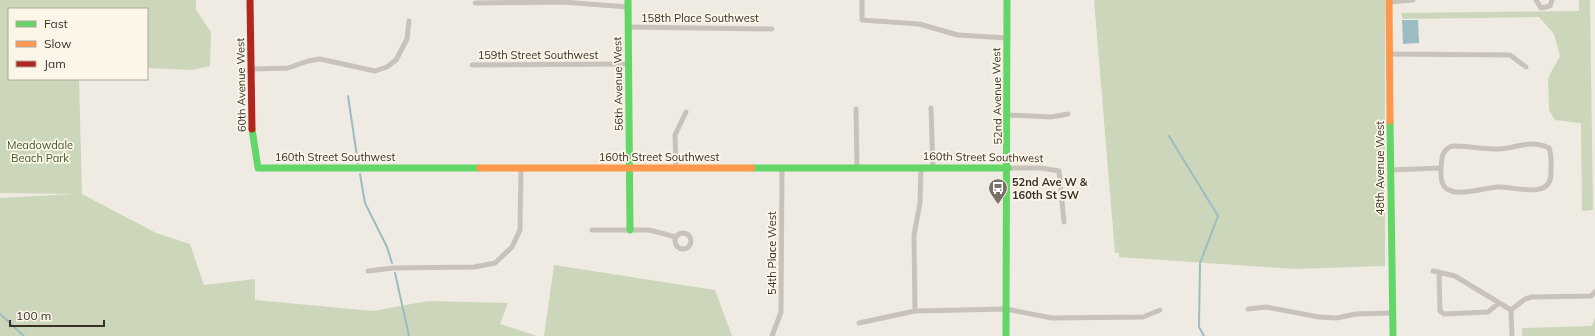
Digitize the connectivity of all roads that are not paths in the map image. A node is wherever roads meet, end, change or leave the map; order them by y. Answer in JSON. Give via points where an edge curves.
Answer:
{"nodes":[{"id":1,"x":250,"y":0,"type":"edge"},
{"id":2,"x":862,"y":0,"type":"edge"},
{"id":3,"x":1007,"y":0,"type":"edge"},
{"id":4,"x":1413,"y":0,"type":"edge"},
{"id":5,"x":1536,"y":0,"type":"edge"},
{"id":6,"x":1552,"y":0,"type":"edge"},
{"id":7,"x":1389,"y":1,"type":"edge"},
{"id":8,"x":475,"y":3,"type":"dead end"},
{"id":9,"x":628,"y":3,"type":"edge"},
{"id":10,"x":409,"y":21,"type":"dead end"},
{"id":11,"x":628,"y":27,"type":"junction"},
{"id":12,"x":772,"y":29,"type":"dead end"},
{"id":13,"x":1007,"y":38,"type":"junction"},
{"id":14,"x":1390,"y":54,"type":"junction"},
{"id":15,"x":628,"y":64,"type":"junction"},
{"id":16,"x":472,"y":65,"type":"dead end"},
{"id":17,"x":1526,"y":67,"type":"dead end"},
{"id":18,"x":251,"y":69,"type":"junction"},
{"id":19,"x":931,"y":108,"type":"dead end"},
{"id":20,"x":856,"y":109,"type":"dead end"},
{"id":21,"x":686,"y":112,"type":"dead end"},
{"id":22,"x":1068,"y":114,"type":"dead end"},
{"id":23,"x":1008,"y":115,"type":"junction"},
{"id":24,"x":258,"y":168,"type":"joint"},
{"id":25,"x":521,"y":168,"type":"junction"},
{"id":26,"x":630,"y":168,"type":"junction"},
{"id":27,"x":676,"y":168,"type":"junction"},
{"id":28,"x":782,"y":168,"type":"junction"},
{"id":29,"x":857,"y":168,"type":"junction"},
{"id":30,"x":921,"y":168,"type":"junction"},
{"id":31,"x":933,"y":168,"type":"junction"},
{"id":32,"x":1008,"y":168,"type":"junction"},
{"id":33,"x":1441,"y":168,"type":"junction"},
{"id":34,"x":1390,"y":170,"type":"junction"},
{"id":35,"x":1064,"y":222,"type":"dead end"},
{"id":36,"x":592,"y":230,"type":"dead end"},
{"id":37,"x":630,"y":230,"type":"junction"},
{"id":38,"x":676,"y":237,"type":"dead end"},
{"id":39,"x":368,"y":271,"type":"dead end"},
{"id":40,"x":1595,"y":292,"type":"edge"},
{"id":41,"x":1500,"y":303,"type":"junction"},
{"id":42,"x":1006,"y":309,"type":"junction"},
{"id":43,"x":1248,"y":309,"type":"dead end"},
{"id":44,"x":1160,"y":310,"type":"dead end"},
{"id":45,"x":1510,"y":310,"type":"junction"},
{"id":46,"x":915,"y":311,"type":"junction"},
{"id":47,"x":1392,"y":313,"type":"junction"},
{"id":48,"x":859,"y":323,"type":"dead end"},
{"id":49,"x":772,"y":336,"type":"edge"},
{"id":50,"x":1006,"y":336,"type":"edge"},
{"id":51,"x":1393,"y":336,"type":"edge"},
{"id":52,"x":1512,"y":336,"type":"edge"}],
"edges":[{"from":1,"to":18,"type":"street","name":"60th Avenue West"},
{"from":2,"to":13,"type":"street","via":[[862,20],[919,24],[958,35]]},
{"from":3,"to":13,"type":"street","name":"52nd Avenue West"},
{"from":4,"to":7,"type":"street"},
{"from":5,"to":6,"type":"street","via":[[1541,8],[1550,6]]},
{"from":7,"to":14,"type":"street","name":"48th Avenue West"},
{"from":8,"to":9,"type":"street"},
{"from":9,"to":11,"type":"street","name":"56th Avenue West"},
{"from":10,"to":18,"type":"street","via":[[407,39],[396,60],[388,67],[375,71],[320,59],[288,68]]},
{"from":11,"to":12,"type":"street","name":"158th Place Southwest"},
{"from":11,"to":15,"type":"street","name":"56th Avenue West"},
{"from":13,"to":23,"type":"street","name":"52nd Avenue West"},
{"from":14,"to":17,"type":"street","via":[[1510,54]]},
{"from":14,"to":34,"type":"street","name":"48th Avenue West"},
{"from":15,"to":16,"type":"street","name":"159th Street Southwest"},
{"from":15,"to":26,"type":"street","name":"56th Avenue West"},
{"from":18,"to":24,"type":"street","name":"60th Avenue West","via":[[251,124]]},
{"from":19,"to":31,"type":"street"},
{"from":20,"to":29,"type":"street"},
{"from":21,"to":27,"type":"street","via":[[675,135]]},
{"from":22,"to":23,"type":"street","via":[[1051,118]]},
{"from":23,"to":32,"type":"street","name":"52nd Avenue West"},
{"from":24,"to":25,"type":"street","name":"160th Street Southwest"},
{"from":25,"to":26,"type":"street","name":"160th Street Southwest"},
{"from":25,"to":39,"type":"street","via":[[520,230],[512,247],[495,263],[474,267],[393,268]]},
{"from":26,"to":27,"type":"street","name":"160th Street Southwest"},
{"from":26,"to":37,"type":"street","name":"56th Avenue West"},
{"from":27,"to":28,"type":"street","name":"160th Street Southwest"},
{"from":28,"to":29,"type":"street","name":"160th Street Southwest"},
{"from":28,"to":49,"type":"street","name":"54th Place West","via":[[781,312]]},
{"from":29,"to":30,"type":"street","name":"160th Street Southwest"},
{"from":30,"to":31,"type":"street","name":"160th Street Southwest"},
{"from":30,"to":46,"type":"street","via":[[920,203],[914,235]]},
{"from":31,"to":32,"type":"street","name":"160th Street Southwest"},
{"from":32,"to":35,"type":"street","name":"160th Street Southwest","via":[[1059,171]]},
{"from":32,"to":42,"type":"street","name":"52nd Avenue West"},
{"from":33,"to":33,"type":"street","via":[[1441,181],[1450,191],[1480,191],[1508,187],[1516,190],[1544,189],[1549,185],[1551,178],[1551,154],[1549,148],[1542,145],[1522,144],[1500,149],[1452,146],[1445,149],[1442,154]]},
{"from":33,"to":34,"type":"street"},
{"from":34,"to":47,"type":"street","name":"48th Avenue West"},
{"from":36,"to":37,"type":"street"},
{"from":37,"to":38,"type":"street","via":[[660,232]]},
{"from":40,"to":45,"type":"street","via":[[1591,296],[1532,296]]},
{"from":41,"to":41,"type":"street","via":[[1455,276],[1436,271],[1438,302],[1440,311],[1444,314],[1488,312]]},
{"from":41,"to":45,"type":"street"},
{"from":42,"to":44,"type":"street","via":[[1052,318],[1143,317]]},
{"from":42,"to":46,"type":"street"},
{"from":42,"to":50,"type":"street","name":"52nd Avenue West"},
{"from":43,"to":47,"type":"street","via":[[1266,307],[1336,318],[1356,314]]},
{"from":45,"to":52,"type":"street"},
{"from":46,"to":48,"type":"street"},
{"from":47,"to":51,"type":"street","name":"48th Avenue West"}]}
